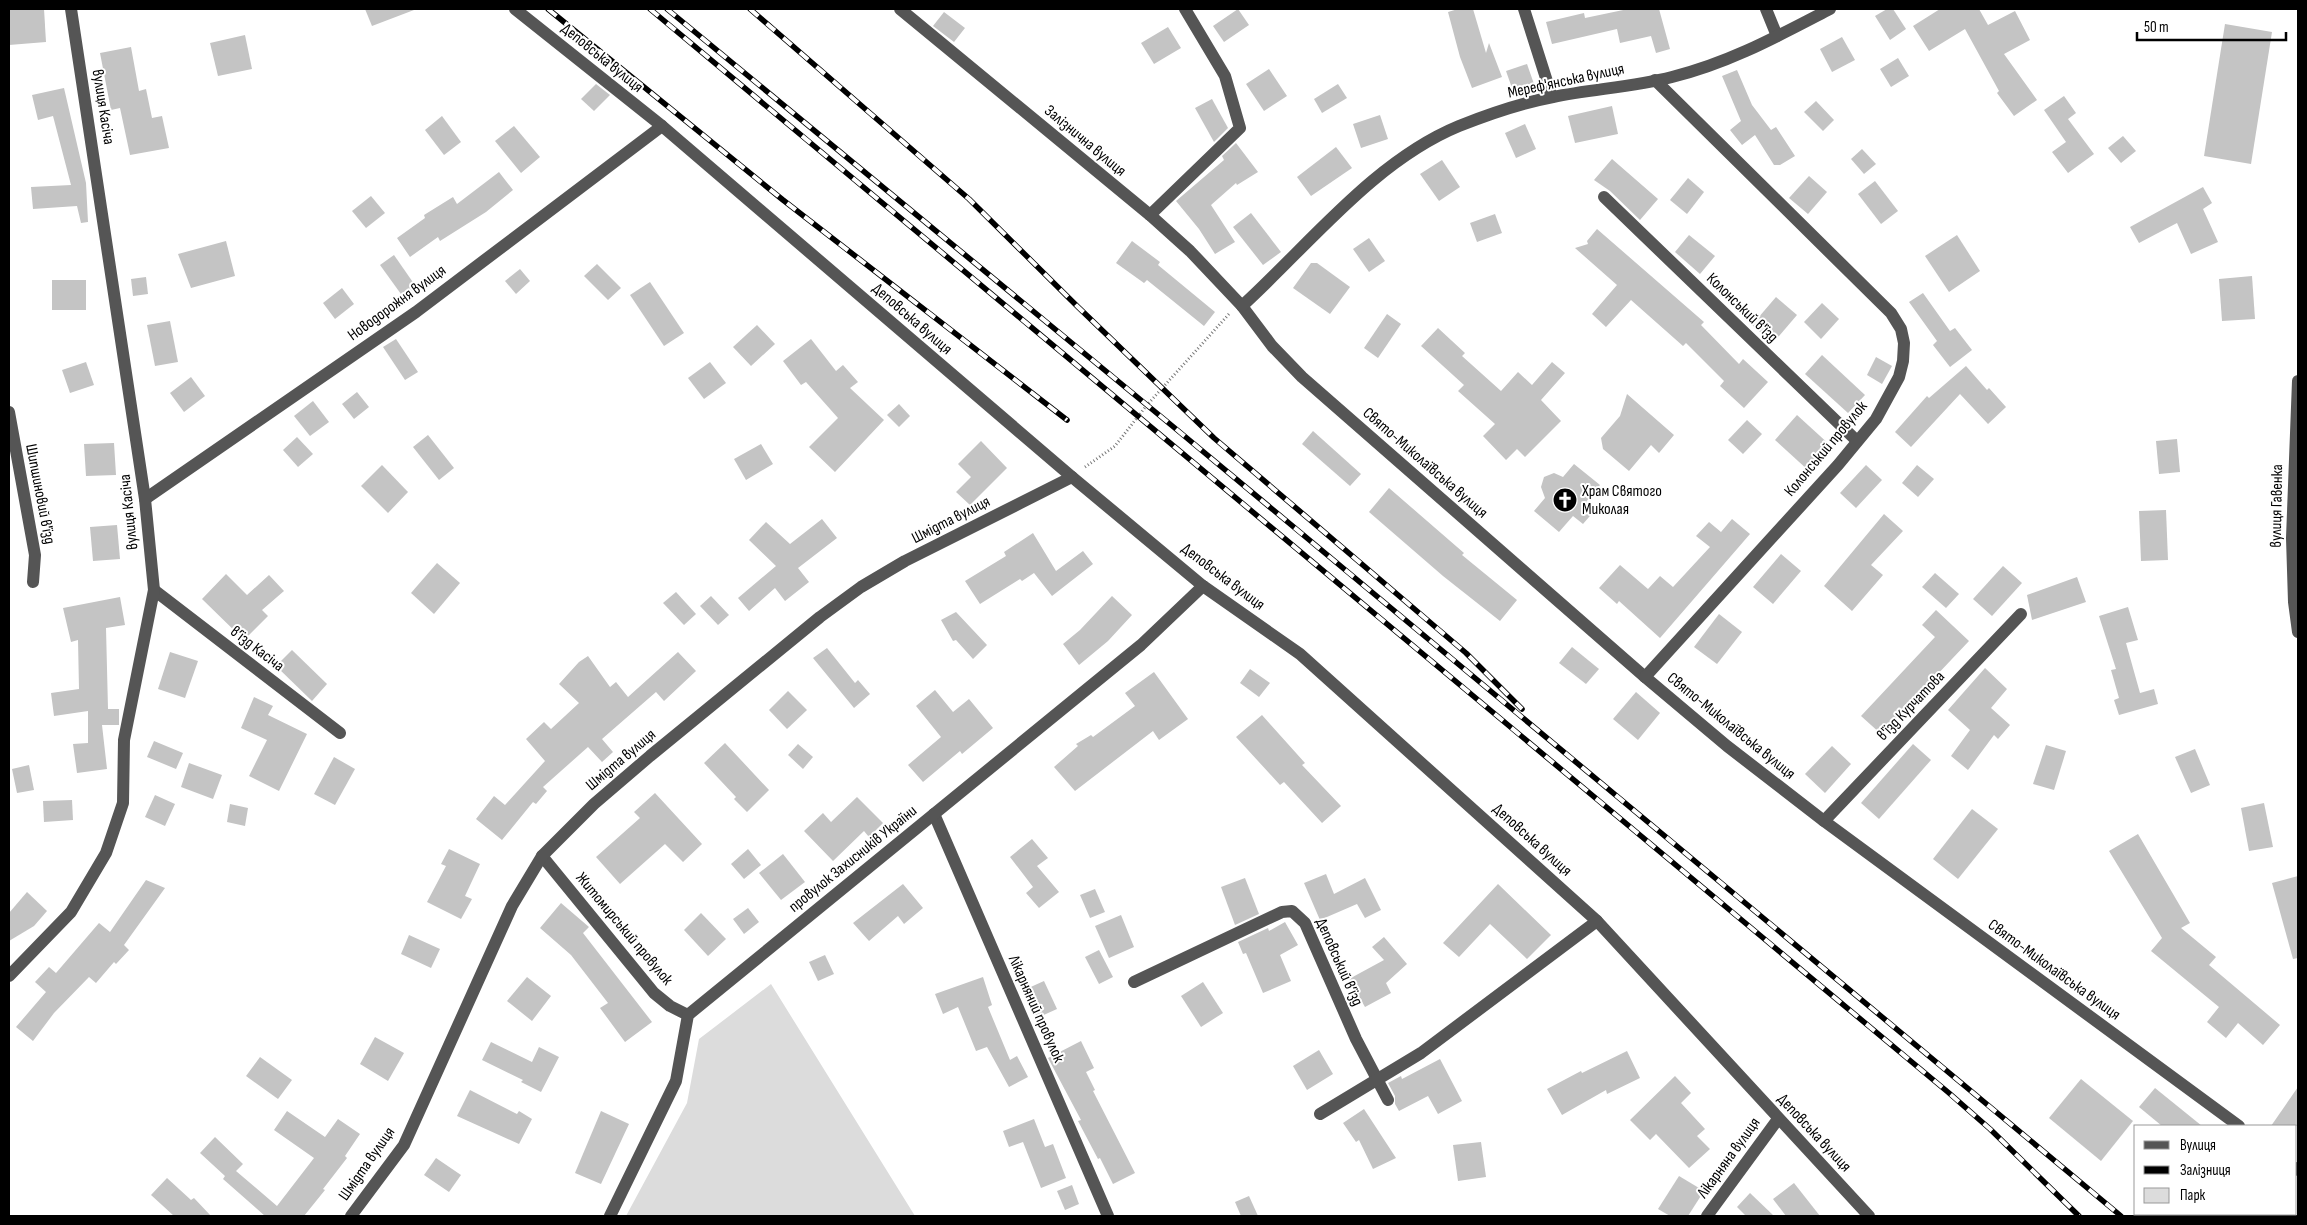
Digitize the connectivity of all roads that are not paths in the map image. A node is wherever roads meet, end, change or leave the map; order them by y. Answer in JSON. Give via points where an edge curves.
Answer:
{"nodes":[{"id":1,"x":71,"y":9,"type":"edge"},
{"id":2,"x":515,"y":9,"type":"edge"},
{"id":3,"x":900,"y":9,"type":"edge"},
{"id":4,"x":1185,"y":9,"type":"edge"},
{"id":5,"x":1524,"y":9,"type":"edge"},
{"id":6,"x":1766,"y":9,"type":"edge"},
{"id":7,"x":1830,"y":9,"type":"edge"},
{"id":8,"x":1777,"y":36,"type":"junction"},
{"id":9,"x":1655,"y":80,"type":"junction"},
{"id":10,"x":1552,"y":97,"type":"junction"},
{"id":11,"x":662,"y":126,"type":"junction"},
{"id":12,"x":1604,"y":197,"type":"dead end"},
{"id":13,"x":1150,"y":215,"type":"junction"},
{"id":14,"x":1242,"y":306,"type":"junction"},
{"id":15,"x":2298,"y":381,"type":"edge"},
{"id":16,"x":9,"y":412,"type":"edge"},
{"id":17,"x":1857,"y":441,"type":"junction"},
{"id":18,"x":1072,"y":477,"type":"junction"},
{"id":19,"x":145,"y":499,"type":"junction"},
{"id":20,"x":33,"y":582,"type":"dead end"},
{"id":21,"x":1203,"y":586,"type":"junction"},
{"id":22,"x":154,"y":590,"type":"junction"},
{"id":23,"x":2021,"y":614,"type":"dead end"},
{"id":24,"x":2298,"y":632,"type":"edge"},
{"id":25,"x":1644,"y":677,"type":"junction"},
{"id":26,"x":340,"y":734,"type":"dead end"},
{"id":27,"x":934,"y":814,"type":"junction"},
{"id":28,"x":1824,"y":821,"type":"junction"},
{"id":29,"x":542,"y":856,"type":"junction"},
{"id":30,"x":1598,"y":921,"type":"junction"},
{"id":31,"x":9,"y":976,"type":"edge"},
{"id":32,"x":1134,"y":982,"type":"dead end"},
{"id":33,"x":688,"y":1015,"type":"junction"},
{"id":34,"x":1377,"y":1079,"type":"junction"},
{"id":35,"x":1388,"y":1100,"type":"dead end"},
{"id":36,"x":1320,"y":1114,"type":"dead end"},
{"id":37,"x":1778,"y":1119,"type":"junction"},
{"id":38,"x":2238,"y":1125,"type":"edge"},
{"id":39,"x":351,"y":1216,"type":"edge"},
{"id":40,"x":610,"y":1216,"type":"edge"},
{"id":41,"x":1108,"y":1216,"type":"edge"},
{"id":42,"x":1707,"y":1216,"type":"edge"},
{"id":43,"x":1869,"y":1216,"type":"edge"}],
"edges":[{"from":1,"to":19,"type":"street","name":"вулиця Касіча"},
{"from":2,"to":11,"type":"street","name":"Деповська вулиця"},
{"from":3,"to":13,"type":"street","name":"Залізнична вулиця"},
{"from":4,"to":13,"type":"street","via":[[1225,76],[1240,128]]},
{"from":5,"to":10,"type":"street"},
{"from":6,"to":8,"type":"street"},
{"from":7,"to":8,"type":"street","name":"Мереф'янська вулиця"},
{"from":8,"to":9,"type":"street","name":"Мереф'янська вулиця","via":[[1744,54]]},
{"from":9,"to":10,"type":"street","name":"Мереф'янська вулиця"},
{"from":9,"to":17,"type":"street","name":"Колонський провулок","via":[[1891,313],[1901,329],[1904,343],[1899,377],[1876,419]]},
{"from":10,"to":14,"type":"street","name":"Мереф'янська вулиця","via":[[1458,127],[1411,153],[1359,193]]},
{"from":11,"to":18,"type":"street","name":"Деповська вулиця"},
{"from":11,"to":19,"type":"street","name":"Новодорожня вулиця","via":[[416,312]]},
{"from":12,"to":17,"type":"street","name":"Колонський в'їзд"},
{"from":13,"to":14,"type":"street","name":"Залізнична вулиця","via":[[1190,251]]},
{"from":14,"to":25,"type":"street","name":"Свято-Миколаївська вулиця","via":[[1272,346],[1302,377]]},
{"from":15,"to":24,"type":"street","name":"вулиця Гавенка","via":[[2292,538]]},
{"from":16,"to":20,"type":"street","name":"Шипшиновий в'їзд","via":[[35,555]]},
{"from":17,"to":25,"type":"street","name":"Колонський провулок"},
{"from":18,"to":21,"type":"street","name":"Деповська вулиця"},
{"from":18,"to":29,"type":"street","name":"Шмідта вулиця","via":[[905,561],[861,587],[650,756],[594,804]]},
{"from":19,"to":22,"type":"street","name":"вулиця Касіча"},
{"from":21,"to":27,"type":"street","name":"провулок Захисників України","via":[[1141,645]]},
{"from":21,"to":30,"type":"street","name":"Деповська вулиця","via":[[1300,654]]},
{"from":22,"to":26,"type":"street","name":"в’їзд Касіча"},
{"from":22,"to":31,"type":"street","name":"вулиця Касіча","via":[[124,740],[123,803],[106,853],[71,912]]},
{"from":23,"to":28,"type":"street","name":"в'їзд Курчатова"},
{"from":25,"to":28,"type":"street","name":"Свято-Миколаївська вулиця"},
{"from":27,"to":33,"type":"street","name":"провулок Захисників України"},
{"from":27,"to":41,"type":"street","name":"Лікарняний провулок"},
{"from":28,"to":38,"type":"street","name":"Свято-Миколаївська вулиця"},
{"from":29,"to":33,"type":"street","name":"Житомирський провулок","via":[[654,993]]},
{"from":29,"to":39,"type":"street","name":"Шмідта вулиця","via":[[512,906],[404,1145]]},
{"from":30,"to":34,"type":"street","via":[[1421,1053]]},
{"from":30,"to":37,"type":"street","name":"Деповська вулиця"},
{"from":32,"to":34,"type":"street","name":"Деповський в’їзд","via":[[1286,910],[1292,911],[1305,923]]},
{"from":33,"to":40,"type":"street","via":[[676,1081]]},
{"from":34,"to":35,"type":"street","name":"Деповський в’їзд"},
{"from":34,"to":36,"type":"street"},
{"from":37,"to":42,"type":"street","name":"Лікарняна вулиця"},
{"from":37,"to":43,"type":"street","name":"Деповська вулиця"}]}
